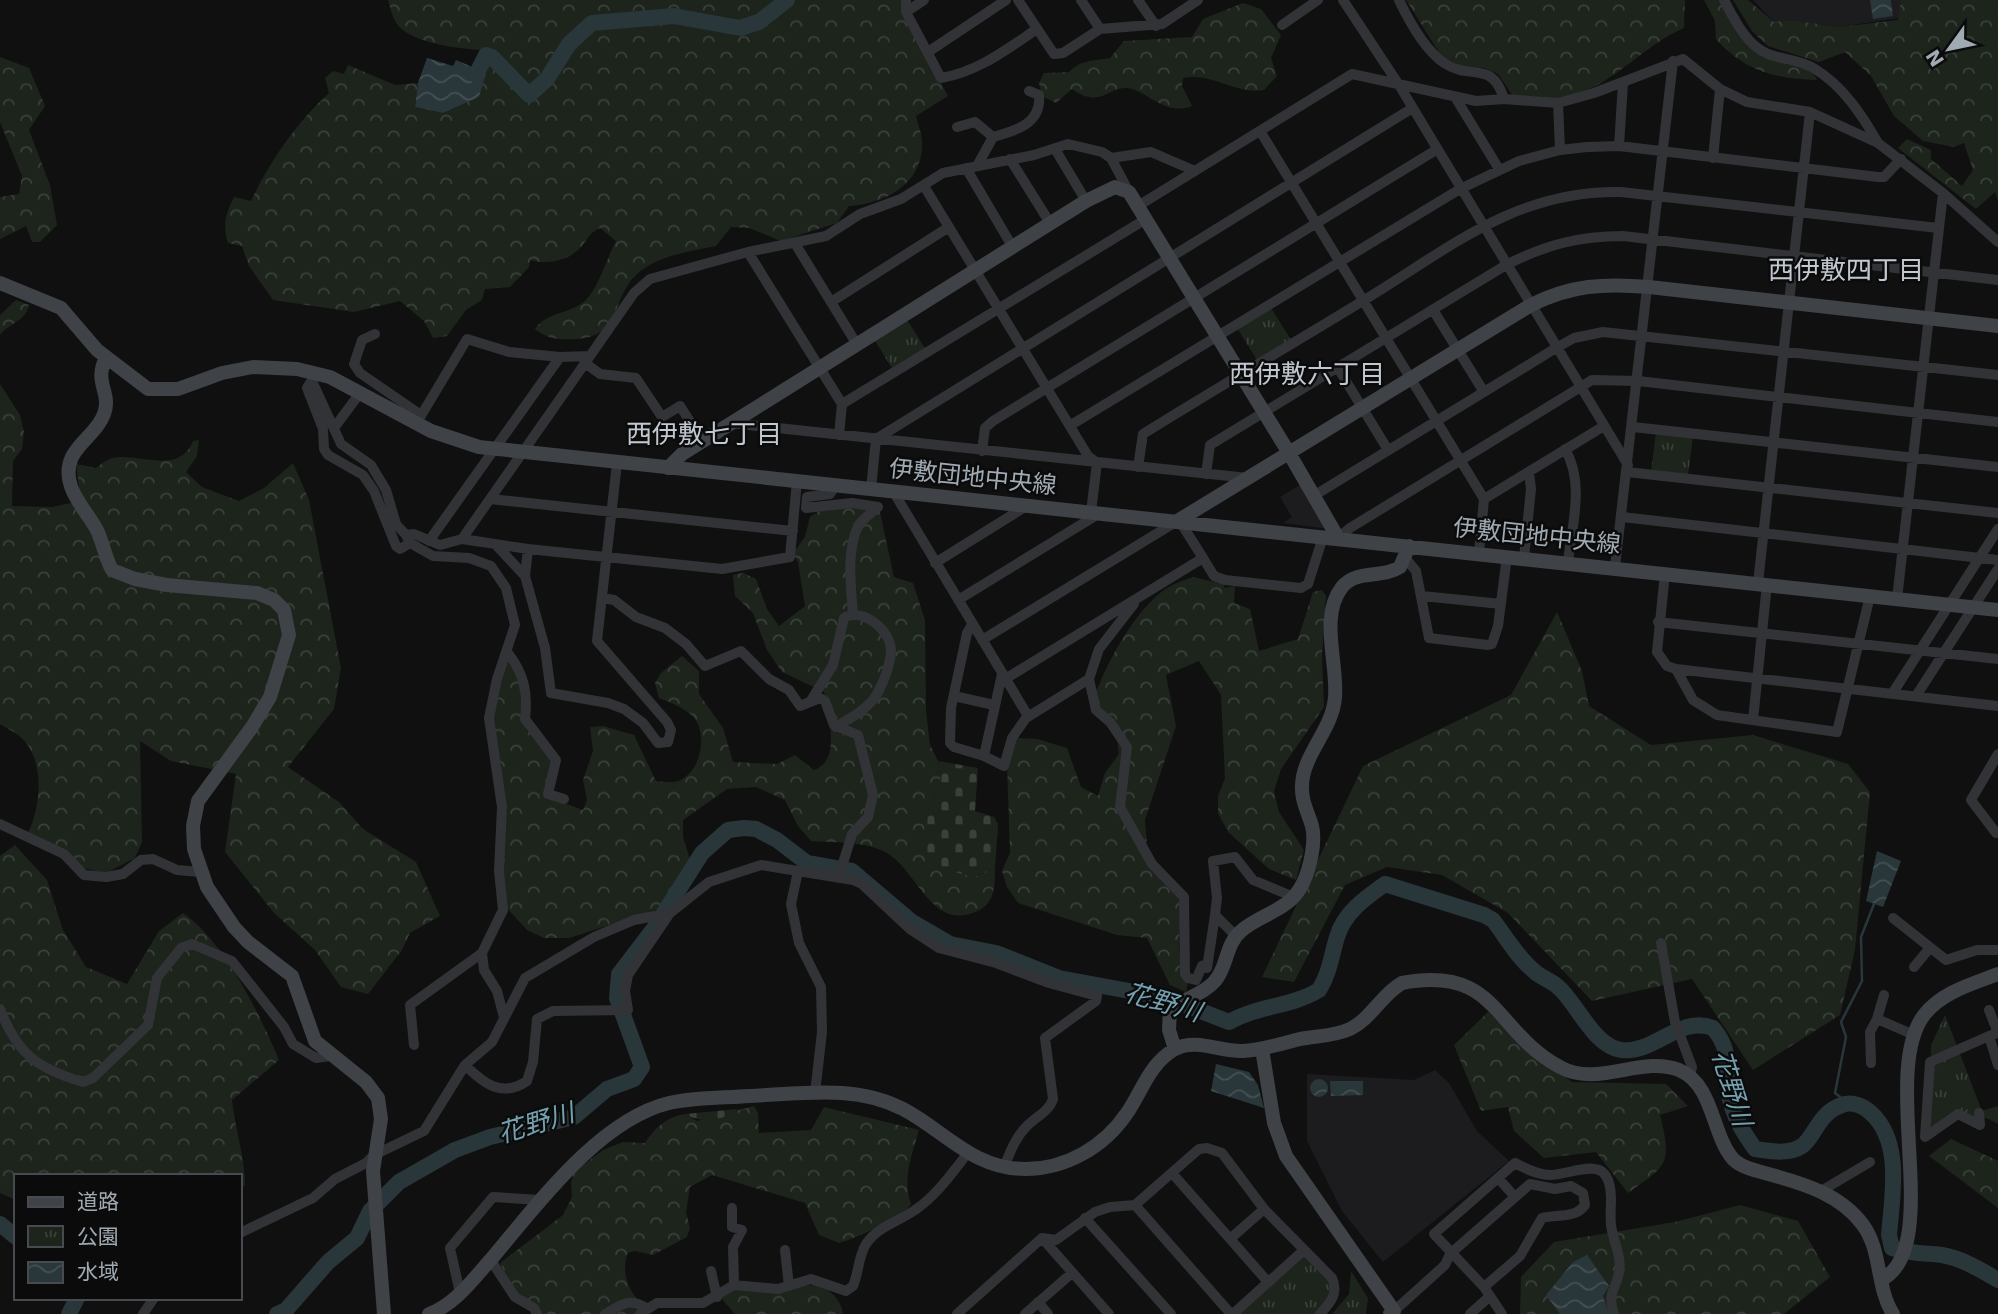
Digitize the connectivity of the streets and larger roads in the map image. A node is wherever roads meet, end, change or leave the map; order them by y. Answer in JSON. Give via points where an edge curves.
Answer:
{"nodes":[{"id":1,"x":924,"y":0,"type":"edge"},
{"id":2,"x":1006,"y":0,"type":"edge"},
{"id":3,"x":1018,"y":0,"type":"edge"},
{"id":4,"x":1081,"y":0,"type":"edge"},
{"id":5,"x":1138,"y":0,"type":"edge"},
{"id":6,"x":1198,"y":0,"type":"edge"},
{"id":7,"x":1318,"y":0,"type":"edge"},
{"id":8,"x":1343,"y":0,"type":"edge"},
{"id":9,"x":1399,"y":0,"type":"edge"},
{"id":10,"x":1724,"y":0,"type":"edge"},
{"id":11,"x":906,"y":6,"type":"edge"},
{"id":12,"x":1282,"y":25,"type":"dead end"},
{"id":13,"x":1156,"y":26,"type":"junction"},
{"id":14,"x":1037,"y":29,"type":"junction"},
{"id":15,"x":1100,"y":29,"type":"junction"},
{"id":16,"x":928,"y":52,"type":"junction"},
{"id":17,"x":1673,"y":61,"type":"junction"},
{"id":18,"x":1623,"y":83,"type":"junction"},
{"id":19,"x":1399,"y":85,"type":"junction"},
{"id":20,"x":1720,"y":89,"type":"junction"},
{"id":21,"x":1029,"y":92,"type":"dead end"},
{"id":22,"x":1455,"y":97,"type":"junction"},
{"id":23,"x":1504,"y":99,"type":"junction"},
{"id":24,"x":1558,"y":103,"type":"junction"},
{"id":25,"x":1411,"y":109,"type":"junction"},
{"id":26,"x":1810,"y":112,"type":"junction"},
{"id":27,"x":957,"y":127,"type":"dead end"},
{"id":28,"x":1260,"y":131,"type":"junction"},
{"id":29,"x":993,"y":137,"type":"junction"},
{"id":30,"x":1878,"y":143,"type":"junction"},
{"id":31,"x":1619,"y":146,"type":"junction"},
{"id":32,"x":1055,"y":149,"type":"junction"},
{"id":33,"x":1436,"y":150,"type":"junction"},
{"id":34,"x":1560,"y":150,"type":"junction"},
{"id":35,"x":1663,"y":152,"type":"junction"},
{"id":36,"x":1713,"y":158,"type":"junction"},
{"id":37,"x":1010,"y":159,"type":"junction"},
{"id":38,"x":1111,"y":159,"type":"junction"},
{"id":39,"x":1901,"y":159,"type":"junction"},
{"id":40,"x":978,"y":166,"type":"junction"},
{"id":41,"x":966,"y":168,"type":"junction"},
{"id":42,"x":1804,"y":168,"type":"junction"},
{"id":43,"x":1499,"y":169,"type":"junction"},
{"id":44,"x":1195,"y":172,"type":"junction"},
{"id":45,"x":1292,"y":183,"type":"junction"},
{"id":46,"x":924,"y":186,"type":"junction"},
{"id":47,"x":1460,"y":189,"type":"junction"},
{"id":48,"x":1129,"y":192,"type":"junction"},
{"id":49,"x":1943,"y":193,"type":"junction"},
{"id":50,"x":1658,"y":197,"type":"junction"},
{"id":51,"x":1086,"y":201,"type":"junction"},
{"id":52,"x":1142,"y":213,"type":"junction"},
{"id":53,"x":1799,"y":213,"type":"junction"},
{"id":54,"x":1050,"y":223,"type":"junction"},
{"id":55,"x":1315,"y":225,"type":"junction"},
{"id":56,"x":1482,"y":226,"type":"junction"},
{"id":57,"x":949,"y":227,"type":"junction"},
{"id":58,"x":1938,"y":228,"type":"junction"},
{"id":59,"x":1654,"y":241,"type":"junction"},
{"id":60,"x":1998,"y":242,"type":"edge"},
{"id":61,"x":796,"y":245,"type":"junction"},
{"id":62,"x":1012,"y":246,"type":"junction"},
{"id":63,"x":748,"y":252,"type":"junction"},
{"id":64,"x":1794,"y":257,"type":"junction"},
{"id":65,"x":1170,"y":259,"type":"junction"},
{"id":66,"x":1339,"y":262,"type":"junction"},
{"id":67,"x":1506,"y":265,"type":"junction"},
{"id":68,"x":975,"y":269,"type":"junction"},
{"id":69,"x":1933,"y":272,"type":"junction"},
{"id":70,"x":1998,"y":279,"type":"edge"},
{"id":71,"x":0,"y":283,"type":"edge"},
{"id":72,"x":1649,"y":287,"type":"junction"},
{"id":73,"x":1195,"y":299,"type":"junction"},
{"id":74,"x":1363,"y":301,"type":"junction"},
{"id":75,"x":831,"y":302,"type":"junction"},
{"id":76,"x":1789,"y":303,"type":"junction"},
{"id":77,"x":1531,"y":306,"type":"junction"},
{"id":78,"x":999,"y":309,"type":"junction"},
{"id":79,"x":1433,"y":310,"type":"junction"},
{"id":80,"x":1929,"y":318,"type":"junction"},
{"id":81,"x":1998,"y":326,"type":"edge"},
{"id":82,"x":375,"y":334,"type":"dead end"},
{"id":83,"x":1218,"y":336,"type":"junction"},
{"id":84,"x":1643,"y":337,"type":"junction"},
{"id":85,"x":1386,"y":339,"type":"junction"},
{"id":86,"x":856,"y":343,"type":"junction"},
{"id":87,"x":1024,"y":348,"type":"junction"},
{"id":88,"x":1556,"y":348,"type":"junction"},
{"id":89,"x":1458,"y":350,"type":"junction"},
{"id":90,"x":1783,"y":351,"type":"junction"},
{"id":91,"x":560,"y":357,"type":"junction"},
{"id":92,"x":106,"y":358,"type":"junction"},
{"id":93,"x":588,"y":359,"type":"junction"},
{"id":94,"x":1923,"y":366,"type":"junction"},
{"id":95,"x":819,"y":367,"type":"junction"},
{"id":96,"x":1338,"y":368,"type":"junction"},
{"id":97,"x":1240,"y":373,"type":"junction"},
{"id":98,"x":1998,"y":375,"type":"edge"},
{"id":99,"x":314,"y":377,"type":"junction"},
{"id":100,"x":1411,"y":380,"type":"junction"},
{"id":101,"x":1638,"y":381,"type":"junction"},
{"id":102,"x":1580,"y":386,"type":"junction"},
{"id":103,"x":1048,"y":388,"type":"junction"},
{"id":104,"x":1484,"y":392,"type":"junction"},
{"id":105,"x":359,"y":393,"type":"junction"},
{"id":106,"x":1778,"y":397,"type":"junction"},
{"id":107,"x":842,"y":404,"type":"junction"},
{"id":108,"x":1363,"y":409,"type":"junction"},
{"id":109,"x":1264,"y":412,"type":"junction"},
{"id":110,"x":1918,"y":413,"type":"junction"},
{"id":111,"x":418,"y":419,"type":"junction"},
{"id":112,"x":1436,"y":421,"type":"junction"},
{"id":113,"x":1998,"y":422,"type":"edge"},
{"id":114,"x":730,"y":423,"type":"junction"},
{"id":115,"x":1071,"y":425,"type":"junction"},
{"id":116,"x":1604,"y":426,"type":"junction"},
{"id":117,"x":1633,"y":426,"type":"junction"},
{"id":118,"x":334,"y":428,"type":"junction"},
{"id":119,"x":838,"y":435,"type":"junction"},
{"id":120,"x":876,"y":439,"type":"junction"},
{"id":121,"x":702,"y":440,"type":"junction"},
{"id":122,"x":1773,"y":444,"type":"junction"},
{"id":123,"x":495,"y":449,"type":"junction"},
{"id":124,"x":1565,"y":449,"type":"junction"},
{"id":125,"x":1388,"y":450,"type":"junction"},
{"id":126,"x":982,"y":451,"type":"junction"},
{"id":127,"x":523,"y":453,"type":"junction"},
{"id":128,"x":1289,"y":453,"type":"junction"},
{"id":129,"x":1913,"y":458,"type":"junction"},
{"id":130,"x":1460,"y":461,"type":"junction"},
{"id":131,"x":617,"y":463,"type":"junction"},
{"id":132,"x":1097,"y":463,"type":"junction"},
{"id":133,"x":1138,"y":467,"type":"junction"},
{"id":134,"x":1998,"y":467,"type":"edge"},
{"id":135,"x":667,"y":468,"type":"junction"},
{"id":136,"x":1627,"y":468,"type":"junction"},
{"id":137,"x":1529,"y":472,"type":"junction"},
{"id":138,"x":1206,"y":474,"type":"junction"},
{"id":139,"x":1248,"y":478,"type":"junction"},
{"id":140,"x":797,"y":481,"type":"junction"},
{"id":141,"x":836,"y":485,"type":"junction"},
{"id":142,"x":1768,"y":488,"type":"junction"},
{"id":143,"x":870,"y":489,"type":"junction"},
{"id":144,"x":892,"y":491,"type":"junction"},
{"id":145,"x":1315,"y":495,"type":"junction"},
{"id":146,"x":490,"y":499,"type":"junction"},
{"id":147,"x":1484,"y":499,"type":"junction"},
{"id":148,"x":1907,"y":504,"type":"junction"},
{"id":149,"x":1028,"y":505,"type":"junction"},
{"id":150,"x":1096,"y":512,"type":"junction"},
{"id":151,"x":612,"y":513,"type":"junction"},
{"id":152,"x":1998,"y":513,"type":"edge"},
{"id":153,"x":1622,"y":517,"type":"junction"},
{"id":154,"x":1179,"y":520,"type":"junction"},
{"id":155,"x":1998,"y":529,"type":"edge"},
{"id":156,"x":793,"y":531,"type":"junction"},
{"id":157,"x":1763,"y":533,"type":"junction"},
{"id":158,"x":1330,"y":537,"type":"junction"},
{"id":159,"x":408,"y":539,"type":"junction"},
{"id":160,"x":462,"y":539,"type":"junction"},
{"id":161,"x":429,"y":541,"type":"junction"},
{"id":162,"x":498,"y":546,"type":"junction"},
{"id":163,"x":1902,"y":549,"type":"junction"},
{"id":164,"x":528,"y":550,"type":"junction"},
{"id":165,"x":1407,"y":552,"type":"junction"},
{"id":166,"x":1479,"y":553,"type":"junction"},
{"id":167,"x":1507,"y":556,"type":"junction"},
{"id":168,"x":1980,"y":557,"type":"junction"},
{"id":169,"x":607,"y":558,"type":"junction"},
{"id":170,"x":1203,"y":558,"type":"junction"},
{"id":171,"x":1524,"y":558,"type":"junction"},
{"id":172,"x":1998,"y":559,"type":"edge"},
{"id":173,"x":1568,"y":562,"type":"junction"},
{"id":174,"x":935,"y":563,"type":"junction"},
{"id":175,"x":1615,"y":567,"type":"junction"},
{"id":176,"x":1998,"y":569,"type":"edge"},
{"id":177,"x":1665,"y":573,"type":"junction"},
{"id":178,"x":525,"y":576,"type":"junction"},
{"id":179,"x":1763,"y":584,"type":"junction"},
{"id":180,"x":1422,"y":596,"type":"junction"},
{"id":181,"x":1870,"y":596,"type":"junction"},
{"id":182,"x":602,"y":598,"type":"junction"},
{"id":183,"x":1138,"y":599,"type":"junction"},
{"id":184,"x":1896,"y":599,"type":"junction"},
{"id":185,"x":958,"y":600,"type":"junction"},
{"id":186,"x":1501,"y":604,"type":"junction"},
{"id":187,"x":1949,"y":604,"type":"junction"},
{"id":188,"x":1974,"y":607,"type":"junction"},
{"id":189,"x":1998,"y":610,"type":"edge"},
{"id":190,"x":853,"y":614,"type":"junction"},
{"id":191,"x":1658,"y":622,"type":"junction"},
{"id":192,"x":972,"y":625,"type":"junction"},
{"id":193,"x":1762,"y":634,"type":"junction"},
{"id":194,"x":982,"y":640,"type":"junction"},
{"id":195,"x":1857,"y":645,"type":"junction"},
{"id":196,"x":1919,"y":652,"type":"junction"},
{"id":197,"x":508,"y":653,"type":"junction"},
{"id":198,"x":1944,"y":654,"type":"junction"},
{"id":199,"x":1998,"y":659,"type":"edge"},
{"id":200,"x":1676,"y":669,"type":"junction"},
{"id":201,"x":1004,"y":676,"type":"junction"},
{"id":202,"x":1089,"y":679,"type":"junction"},
{"id":203,"x":1757,"y":679,"type":"junction"},
{"id":204,"x":1846,"y":688,"type":"junction"},
{"id":205,"x":1892,"y":694,"type":"junction"},
{"id":206,"x":954,"y":696,"type":"junction"},
{"id":207,"x":1916,"y":696,"type":"junction"},
{"id":208,"x":813,"y":699,"type":"junction"},
{"id":209,"x":994,"y":705,"type":"junction"},
{"id":210,"x":1998,"y":706,"type":"edge"},
{"id":211,"x":1028,"y":716,"type":"junction"},
{"id":212,"x":1753,"y":720,"type":"junction"},
{"id":213,"x":836,"y":727,"type":"junction"},
{"id":214,"x":1998,"y":754,"type":"edge"},
{"id":215,"x":984,"y":756,"type":"junction"},
{"id":216,"x":1993,"y":772,"type":"edge"},
{"id":217,"x":564,"y":799,"type":"dead end"},
{"id":218,"x":0,"y":824,"type":"edge"},
{"id":219,"x":1998,"y":832,"type":"edge"},
{"id":220,"x":798,"y":871,"type":"junction"},
{"id":221,"x":840,"y":871,"type":"junction"},
{"id":222,"x":200,"y":872,"type":"junction"},
{"id":223,"x":1294,"y":897,"type":"junction"},
{"id":224,"x":670,"y":913,"type":"junction"},
{"id":225,"x":1215,"y":915,"type":"junction"},
{"id":226,"x":1894,"y":918,"type":"dead end"},
{"id":227,"x":1236,"y":936,"type":"junction"},
{"id":228,"x":1661,"y":943,"type":"dead end"},
{"id":229,"x":1929,"y":950,"type":"junction"},
{"id":230,"x":1998,"y":950,"type":"edge"},
{"id":231,"x":482,"y":953,"type":"junction"},
{"id":232,"x":1208,"y":964,"type":"junction"},
{"id":233,"x":1914,"y":967,"type":"dead end"},
{"id":234,"x":1998,"y":974,"type":"edge"},
{"id":235,"x":1203,"y":992,"type":"junction"},
{"id":236,"x":1884,"y":995,"type":"dead end"},
{"id":237,"x":0,"y":1009,"type":"edge"},
{"id":238,"x":1989,"y":1010,"type":"dead end"},
{"id":239,"x":504,"y":1017,"type":"junction"},
{"id":240,"x":1877,"y":1019,"type":"junction"},
{"id":241,"x":1995,"y":1034,"type":"edge"},
{"id":242,"x":1914,"y":1035,"type":"junction"},
{"id":243,"x":414,"y":1045,"type":"dead end"},
{"id":244,"x":1175,"y":1049,"type":"junction"},
{"id":245,"x":1262,"y":1049,"type":"junction"},
{"id":246,"x":330,"y":1056,"type":"junction"},
{"id":247,"x":1871,"y":1063,"type":"dead end"},
{"id":248,"x":465,"y":1065,"type":"junction"},
{"id":249,"x":1998,"y":1065,"type":"edge"},
{"id":250,"x":1690,"y":1076,"type":"junction"},
{"id":251,"x":815,"y":1093,"type":"junction"},
{"id":252,"x":1979,"y":1113,"type":"dead end"},
{"id":253,"x":967,"y":1154,"type":"junction"},
{"id":254,"x":374,"y":1155,"type":"junction"},
{"id":255,"x":1870,"y":1162,"type":"dead end"},
{"id":256,"x":1004,"y":1167,"type":"junction"},
{"id":257,"x":1172,"y":1173,"type":"junction"},
{"id":258,"x":1498,"y":1178,"type":"junction"},
{"id":259,"x":1821,"y":1191,"type":"junction"},
{"id":260,"x":1515,"y":1197,"type":"junction"},
{"id":261,"x":541,"y":1200,"type":"junction"},
{"id":262,"x":1135,"y":1205,"type":"junction"},
{"id":263,"x":732,"y":1208,"type":"dead end"},
{"id":264,"x":1264,"y":1209,"type":"junction"},
{"id":265,"x":1085,"y":1218,"type":"junction"},
{"id":266,"x":242,"y":1232,"type":"edge"},
{"id":267,"x":1042,"y":1238,"type":"junction"},
{"id":268,"x":1230,"y":1239,"type":"junction"},
{"id":269,"x":785,"y":1250,"type":"dead end"},
{"id":270,"x":1304,"y":1250,"type":"junction"},
{"id":271,"x":1450,"y":1254,"type":"junction"},
{"id":272,"x":491,"y":1259,"type":"junction"},
{"id":273,"x":711,"y":1271,"type":"dead end"},
{"id":274,"x":1072,"y":1273,"type":"junction"},
{"id":275,"x":1881,"y":1280,"type":"junction"},
{"id":276,"x":1268,"y":1282,"type":"junction"},
{"id":277,"x":734,"y":1285,"type":"junction"},
{"id":278,"x":789,"y":1286,"type":"junction"},
{"id":279,"x":1487,"y":1291,"type":"junction"},
{"id":280,"x":460,"y":1293,"type":"junction"},
{"id":281,"x":717,"y":1297,"type":"junction"},
{"id":282,"x":1038,"y":1302,"type":"junction"},
{"id":283,"x":644,"y":1311,"type":"edge"},
{"id":284,"x":1392,"y":1312,"type":"edge"},
{"id":285,"x":384,"y":1314,"type":"edge"},
{"id":286,"x":429,"y":1314,"type":"edge"},
{"id":287,"x":537,"y":1314,"type":"edge"},
{"id":288,"x":606,"y":1314,"type":"edge"},
{"id":289,"x":957,"y":1314,"type":"edge"},
{"id":290,"x":1025,"y":1314,"type":"edge"},
{"id":291,"x":1048,"y":1314,"type":"edge"},
{"id":292,"x":1109,"y":1314,"type":"edge"},
{"id":293,"x":1171,"y":1314,"type":"edge"},
{"id":294,"x":1232,"y":1314,"type":"edge"},
{"id":295,"x":1320,"y":1314,"type":"edge"},
{"id":296,"x":1470,"y":1314,"type":"edge"},
{"id":297,"x":1502,"y":1314,"type":"edge"},
{"id":298,"x":1614,"y":1314,"type":"edge"},
{"id":299,"x":1893,"y":1314,"type":"edge"}],
"edges":[{"from":1,"to":11,"type":"street"},
{"from":2,"to":16,"type":"street"},
{"from":3,"to":14,"type":"street"},
{"from":4,"to":15,"type":"street"},
{"from":5,"to":13,"type":"street"},
{"from":6,"to":13,"type":"street"},
{"from":7,"to":12,"type":"street"},
{"from":8,"to":19,"type":"street"},
{"from":9,"to":23,"type":"street","via":[[1442,62],[1462,71],[1489,74]]},
{"from":10,"to":30,"type":"street","via":[[1766,54],[1812,67],[1827,77],[1863,117]]},
{"from":11,"to":16,"type":"street"},
{"from":13,"to":15,"type":"street"},
{"from":14,"to":15,"type":"street","via":[[1054,54]]},
{"from":14,"to":16,"type":"street","via":[[987,62],[956,75],[941,78]]},
{"from":17,"to":18,"type":"street"},
{"from":17,"to":20,"type":"street","via":[[1689,61]]},
{"from":17,"to":35,"type":"street"},
{"from":18,"to":24,"type":"street"},
{"from":18,"to":31,"type":"street"},
{"from":19,"to":22,"type":"street"},
{"from":19,"to":25,"type":"street"},
{"from":19,"to":28,"type":"street","via":[[1352,74]]},
{"from":20,"to":26,"type":"street","via":[[1747,102]]},
{"from":20,"to":36,"type":"street"},
{"from":21,"to":29,"type":"street","via":[[1039,95],[1030,122]]},
{"from":22,"to":23,"type":"street"},
{"from":22,"to":43,"type":"street"},
{"from":23,"to":24,"type":"street"},
{"from":24,"to":34,"type":"street"},
{"from":25,"to":33,"type":"street"},
{"from":25,"to":45,"type":"street"},
{"from":26,"to":30,"type":"street"},
{"from":26,"to":42,"type":"street"},
{"from":27,"to":29,"type":"street","via":[[975,122]]},
{"from":28,"to":44,"type":"street"},
{"from":28,"to":45,"type":"street"},
{"from":29,"to":40,"type":"street"},
{"from":30,"to":39,"type":"street"},
{"from":31,"to":34,"type":"street"},
{"from":31,"to":35,"type":"street"},
{"from":32,"to":37,"type":"street"},
{"from":32,"to":38,"type":"street","via":[[1075,145]]},
{"from":32,"to":51,"type":"street"},
{"from":33,"to":47,"type":"street"},
{"from":33,"to":55,"type":"street"},
{"from":34,"to":43,"type":"street"},
{"from":35,"to":36,"type":"street"},
{"from":35,"to":50,"type":"street"},
{"from":36,"to":42,"type":"street"},
{"from":37,"to":40,"type":"street"},
{"from":37,"to":54,"type":"street"},
{"from":38,"to":44,"type":"street","via":[[1152,152]]},
{"from":38,"to":48,"type":"street"},
{"from":39,"to":42,"type":"street","via":[[1884,177]]},
{"from":39,"to":49,"type":"street"},
{"from":40,"to":41,"type":"street"},
{"from":41,"to":46,"type":"street","via":[[934,176]]},
{"from":41,"to":62,"type":"street"},
{"from":42,"to":53,"type":"street"},
{"from":43,"to":47,"type":"street"},
{"from":44,"to":52,"type":"street"},
{"from":45,"to":55,"type":"street"},
{"from":45,"to":65,"type":"street"},
{"from":46,"to":57,"type":"street"},
{"from":46,"to":61,"type":"street","via":[[860,214],[826,236]]},
{"from":47,"to":56,"type":"street"},
{"from":47,"to":66,"type":"street"},
{"from":48,"to":51,"type":"street","via":[[1115,187]]},
{"from":48,"to":52,"type":"street"},
{"from":49,"to":58,"type":"street"},
{"from":49,"to":60,"type":"street"},
{"from":50,"to":53,"type":"street"},
{"from":50,"to":56,"type":"street","via":[[1573,193],[1518,209]]},
{"from":50,"to":59,"type":"street"},
{"from":51,"to":54,"type":"street"},
{"from":52,"to":65,"type":"street"},
{"from":52,"to":78,"type":"street"},
{"from":53,"to":58,"type":"street"},
{"from":53,"to":64,"type":"street"},
{"from":54,"to":62,"type":"street"},
{"from":55,"to":66,"type":"street"},
{"from":55,"to":73,"type":"street"},
{"from":56,"to":67,"type":"street"},
{"from":56,"to":74,"type":"street"},
{"from":57,"to":68,"type":"street"},
{"from":57,"to":75,"type":"street"},
{"from":58,"to":69,"type":"street"},
{"from":59,"to":64,"type":"street"},
{"from":59,"to":67,"type":"street","via":[[1623,236],[1574,239],[1540,248]]},
{"from":59,"to":72,"type":"street"},
{"from":61,"to":63,"type":"street"},
{"from":61,"to":75,"type":"street"},
{"from":62,"to":68,"type":"street"},
{"from":63,"to":93,"type":"street","via":[[650,279],[634,293]]},
{"from":63,"to":95,"type":"street"},
{"from":64,"to":69,"type":"street"},
{"from":64,"to":76,"type":"street"},
{"from":65,"to":73,"type":"street"},
{"from":65,"to":87,"type":"street"},
{"from":66,"to":74,"type":"street"},
{"from":66,"to":83,"type":"street"},
{"from":67,"to":77,"type":"street"},
{"from":67,"to":79,"type":"street"},
{"from":68,"to":78,"type":"street"},
{"from":68,"to":86,"type":"street"},
{"from":69,"to":70,"type":"street"},
{"from":69,"to":80,"type":"street"},
{"from":71,"to":92,"type":"street","name":"伊敷団地中央線","via":[[61,308]]},
{"from":72,"to":76,"type":"street"},
{"from":72,"to":77,"type":"street","via":[[1593,284]]},
{"from":72,"to":84,"type":"street"},
{"from":73,"to":83,"type":"street"},
{"from":73,"to":103,"type":"street"},
{"from":74,"to":85,"type":"street"},
{"from":74,"to":97,"type":"street"},
{"from":75,"to":86,"type":"street"},
{"from":76,"to":80,"type":"street"},
{"from":76,"to":90,"type":"street"},
{"from":77,"to":88,"type":"street"},
{"from":77,"to":89,"type":"street"},
{"from":78,"to":87,"type":"street"},
{"from":78,"to":107,"type":"street"},
{"from":79,"to":85,"type":"street"},
{"from":79,"to":89,"type":"street"},
{"from":80,"to":81,"type":"street"},
{"from":80,"to":94,"type":"street"},
{"from":82,"to":111,"type":"street","via":[[362,340],[354,364]]},
{"from":83,"to":97,"type":"street"},
{"from":83,"to":115,"type":"street"},
{"from":84,"to":88,"type":"street","via":[[1596,332]]},
{"from":84,"to":90,"type":"street"},
{"from":84,"to":101,"type":"street"},
{"from":85,"to":96,"type":"street"},
{"from":85,"to":100,"type":"street"},
{"from":86,"to":95,"type":"street"},
{"from":87,"to":103,"type":"street"},
{"from":87,"to":120,"type":"street"},
{"from":88,"to":102,"type":"street"},
{"from":88,"to":104,"type":"street"},
{"from":89,"to":100,"type":"street"},
{"from":89,"to":104,"type":"street"},
{"from":90,"to":94,"type":"street"},
{"from":90,"to":106,"type":"street"},
{"from":91,"to":93,"type":"street"},
{"from":91,"to":111,"type":"street","via":[[509,352],[467,339]]},
{"from":91,"to":123,"type":"street"},
{"from":92,"to":99,"type":"street","name":"伊敷団地中央線","via":[[139,384],[158,391],[253,367],[280,366]]},
{"from":92,"to":222,"type":"street","via":[[100,371],[106,398],[104,416],[73,454],[70,472],[75,498],[97,531],[112,570],[167,585],[268,597],[284,610],[288,620],[289,635],[270,697],[198,802],[193,826]]},
{"from":93,"to":121,"type":"street","via":[[600,374],[636,377],[662,417],[680,406]]},
{"from":93,"to":127,"type":"street"},
{"from":94,"to":98,"type":"street"},
{"from":94,"to":110,"type":"street"},
{"from":95,"to":107,"type":"street"},
{"from":95,"to":114,"type":"street"},
{"from":96,"to":108,"type":"street"},
{"from":96,"to":109,"type":"street"},
{"from":97,"to":109,"type":"street"},
{"from":97,"to":133,"type":"street","via":[[1143,434]]},
{"from":99,"to":105,"type":"street","name":"伊敷団地中央線"},
{"from":99,"to":118,"type":"street","via":[[320,403]]},
{"from":99,"to":159,"type":"street","via":[[307,388],[323,429],[324,449],[363,475],[396,545],[400,549]]},
{"from":100,"to":108,"type":"street"},
{"from":100,"to":112,"type":"street"},
{"from":101,"to":102,"type":"street","via":[[1602,379]]},
{"from":101,"to":106,"type":"street"},
{"from":101,"to":117,"type":"street"},
{"from":102,"to":116,"type":"street"},
{"from":102,"to":130,"type":"street"},
{"from":103,"to":115,"type":"street"},
{"from":103,"to":126,"type":"street","via":[[985,428]]},
{"from":104,"to":112,"type":"street"},
{"from":105,"to":111,"type":"street","name":"伊敷団地中央線"},
{"from":105,"to":118,"type":"street"},
{"from":106,"to":110,"type":"street"},
{"from":106,"to":122,"type":"street"},
{"from":107,"to":119,"type":"street"},
{"from":108,"to":125,"type":"street"},
{"from":108,"to":128,"type":"street"},
{"from":109,"to":128,"type":"street"},
{"from":109,"to":138,"type":"street","via":[[1210,445]]},
{"from":110,"to":113,"type":"street"},
{"from":110,"to":129,"type":"street"},
{"from":111,"to":123,"type":"street","name":"伊敷団地中央線","via":[[450,439]]},
{"from":112,"to":125,"type":"street"},
{"from":112,"to":130,"type":"street"},
{"from":114,"to":119,"type":"street"},
{"from":114,"to":121,"type":"street"},
{"from":115,"to":132,"type":"street"},
{"from":116,"to":124,"type":"street"},
{"from":116,"to":136,"type":"street"},
{"from":117,"to":122,"type":"street"},
{"from":117,"to":136,"type":"street"},
{"from":118,"to":159,"type":"street","via":[[341,444],[371,465],[396,524]]},
{"from":119,"to":120,"type":"street"},
{"from":120,"to":126,"type":"street"},
{"from":120,"to":143,"type":"street"},
{"from":121,"to":135,"type":"street"},
{"from":122,"to":129,"type":"street"},
{"from":122,"to":142,"type":"street"},
{"from":123,"to":127,"type":"street","name":"伊敷団地中央線"},
{"from":123,"to":161,"type":"street"},
{"from":124,"to":137,"type":"street"},
{"from":124,"to":173,"type":"street","via":[[1577,479]]},
{"from":125,"to":145,"type":"street"},
{"from":126,"to":132,"type":"street"},
{"from":127,"to":131,"type":"street","name":"伊敷団地中央線"},
{"from":127,"to":146,"type":"street"},
{"from":128,"to":139,"type":"street"},
{"from":128,"to":145,"type":"street"},
{"from":129,"to":134,"type":"street"},
{"from":129,"to":148,"type":"street"},
{"from":130,"to":147,"type":"street"},
{"from":130,"to":158,"type":"street"},
{"from":131,"to":135,"type":"street","name":"伊敷団地中央線"},
{"from":131,"to":151,"type":"street"},
{"from":132,"to":133,"type":"street"},
{"from":132,"to":150,"type":"street"},
{"from":133,"to":138,"type":"street"},
{"from":135,"to":140,"type":"street","name":"伊敷団地中央線"},
{"from":136,"to":142,"type":"street"},
{"from":136,"to":153,"type":"street"},
{"from":137,"to":147,"type":"street"},
{"from":137,"to":171,"type":"street"},
{"from":138,"to":139,"type":"street"},
{"from":139,"to":154,"type":"street"},
{"from":140,"to":141,"type":"street","name":"伊敷団地中央線"},
{"from":140,"to":156,"type":"street"},
{"from":141,"to":143,"type":"street","name":"伊敷団地中央線"},
{"from":141,"to":190,"type":"street","via":[[830,494],[807,497],[806,508],[852,503],[878,507],[857,530],[851,562]]},
{"from":142,"to":148,"type":"street"},
{"from":142,"to":157,"type":"street"},
{"from":143,"to":144,"type":"street","name":"伊敷団地中央線"},
{"from":144,"to":149,"type":"street","name":"伊敷団地中央線"},
{"from":144,"to":174,"type":"street"},
{"from":145,"to":158,"type":"street"},
{"from":146,"to":151,"type":"street"},
{"from":146,"to":160,"type":"street"},
{"from":147,"to":166,"type":"street"},
{"from":148,"to":152,"type":"street"},
{"from":148,"to":163,"type":"street"},
{"from":149,"to":150,"type":"street","name":"伊敷団地中央線"},
{"from":149,"to":174,"type":"street"},
{"from":150,"to":154,"type":"street","name":"伊敷団地中央線"},
{"from":150,"to":185,"type":"street"},
{"from":151,"to":156,"type":"street"},
{"from":151,"to":169,"type":"street"},
{"from":153,"to":157,"type":"street"},
{"from":153,"to":175,"type":"street"},
{"from":154,"to":158,"type":"street","name":"伊敷団地中央線"},
{"from":154,"to":170,"type":"street"},
{"from":154,"to":194,"type":"street"},
{"from":155,"to":168,"type":"street"},
{"from":156,"to":169,"type":"street","via":[[790,557],[722,569]]},
{"from":157,"to":163,"type":"street"},
{"from":157,"to":179,"type":"street"},
{"from":158,"to":165,"type":"street","name":"伊敷団地中央線"},
{"from":158,"to":170,"type":"street","via":[[1308,584],[1301,588],[1225,580],[1214,576]]},
{"from":159,"to":161,"type":"street"},
{"from":159,"to":197,"type":"street","via":[[433,556],[482,561],[497,572],[515,625]]},
{"from":160,"to":161,"type":"street","via":[[440,545]]},
{"from":160,"to":162,"type":"street"},
{"from":162,"to":164,"type":"street"},
{"from":162,"to":178,"type":"street"},
{"from":163,"to":168,"type":"street"},
{"from":163,"to":184,"type":"street"},
{"from":164,"to":169,"type":"street"},
{"from":164,"to":178,"type":"street"},
{"from":165,"to":166,"type":"street","name":"伊敷団地中央線"},
{"from":165,"to":180,"type":"street"},
{"from":165,"to":223,"type":"street","via":[[1394,571],[1370,573],[1347,582],[1335,602],[1331,632],[1334,709],[1302,782],[1314,833],[1309,865]]},
{"from":166,"to":167,"type":"street","name":"伊敷団地中央線"},
{"from":167,"to":171,"type":"street","name":"伊敷団地中央線"},
{"from":167,"to":186,"type":"street"},
{"from":168,"to":172,"type":"street"},
{"from":168,"to":187,"type":"street"},
{"from":169,"to":182,"type":"street"},
{"from":170,"to":183,"type":"street"},
{"from":171,"to":173,"type":"street","name":"伊敷団地中央線"},
{"from":173,"to":175,"type":"street","name":"伊敷団地中央線"},
{"from":174,"to":185,"type":"street"},
{"from":175,"to":177,"type":"street","name":"伊敷団地中央線"},
{"from":176,"to":188,"type":"street"},
{"from":177,"to":179,"type":"street","name":"伊敷団地中央線"},
{"from":177,"to":191,"type":"street"},
{"from":178,"to":182,"type":"street","via":[[545,648],[551,693],[617,706],[643,723],[658,743],[666,743],[671,730],[667,722],[597,641]]},
{"from":179,"to":181,"type":"street","name":"伊敷団地中央線"},
{"from":179,"to":193,"type":"street"},
{"from":180,"to":186,"type":"street"},
{"from":180,"to":186,"type":"street","via":[[1427,634],[1433,639],[1492,644]]},
{"from":181,"to":184,"type":"street","name":"伊敷団地中央線"},
{"from":181,"to":195,"type":"street"},
{"from":182,"to":208,"type":"street","via":[[665,628],[705,666],[741,652],[789,690],[800,706]]},
{"from":183,"to":201,"type":"street"},
{"from":183,"to":202,"type":"street","via":[[1099,649]]},
{"from":184,"to":187,"type":"street","name":"伊敷団地中央線"},
{"from":185,"to":192,"type":"street"},
{"from":187,"to":188,"type":"street","name":"伊敷団地中央線"},
{"from":187,"to":196,"type":"street"},
{"from":188,"to":189,"type":"street","name":"伊敷団地中央線"},
{"from":188,"to":198,"type":"street"},
{"from":190,"to":208,"type":"street","via":[[844,618],[833,665]]},
{"from":190,"to":213,"type":"street","via":[[868,617],[889,641],[891,653],[874,699]]},
{"from":191,"to":193,"type":"street"},
{"from":191,"to":200,"type":"street","via":[[1657,652],[1667,666]]},
{"from":192,"to":194,"type":"street"},
{"from":192,"to":206,"type":"street"},
{"from":193,"to":195,"type":"street"},
{"from":193,"to":203,"type":"street"},
{"from":194,"to":201,"type":"street"},
{"from":195,"to":196,"type":"street"},
{"from":195,"to":204,"type":"street"},
{"from":196,"to":198,"type":"street"},
{"from":196,"to":205,"type":"street"},
{"from":197,"to":217,"type":"street","via":[[523,676],[525,719],[556,760],[548,793]]},
{"from":197,"to":231,"type":"street","via":[[489,718],[502,807],[499,871],[503,910]]},
{"from":198,"to":199,"type":"street"},
{"from":198,"to":207,"type":"street"},
{"from":200,"to":203,"type":"street"},
{"from":200,"to":212,"type":"street","via":[[1693,700],[1717,715]]},
{"from":201,"to":209,"type":"street"},
{"from":201,"to":211,"type":"street"},
{"from":202,"to":211,"type":"street"},
{"from":202,"to":232,"type":"street","via":[[1096,710],[1127,747],[1120,807],[1152,864],[1184,897],[1185,974],[1196,980]]},
{"from":203,"to":204,"type":"street"},
{"from":203,"to":212,"type":"street"},
{"from":204,"to":205,"type":"street"},
{"from":204,"to":212,"type":"street","via":[[1837,732]]},
{"from":205,"to":207,"type":"street"},
{"from":206,"to":209,"type":"street"},
{"from":206,"to":215,"type":"street","via":[[950,743]]},
{"from":207,"to":210,"type":"street"},
{"from":208,"to":213,"type":"street","via":[[825,701]]},
{"from":209,"to":215,"type":"street"},
{"from":211,"to":215,"type":"street","via":[[1012,738],[1004,766]]},
{"from":213,"to":221,"type":"street","via":[[860,739],[874,790],[868,817],[852,834]]},
{"from":214,"to":216,"type":"street"},
{"from":216,"to":219,"type":"street","via":[[1971,800]]},
{"from":218,"to":222,"type":"street","via":[[64,854],[84,874],[123,874],[141,860],[153,859],[177,870]]},
{"from":220,"to":221,"type":"street"},
{"from":220,"to":224,"type":"street","via":[[768,865],[709,881]]},
{"from":220,"to":251,"type":"street","via":[[791,904],[799,943],[821,987],[822,1032]]},
{"from":221,"to":256,"type":"street","via":[[939,948],[1097,996],[1045,1038],[1054,1100],[1014,1143]]},
{"from":222,"to":246,"type":"street","via":[[215,903],[248,943],[292,976],[310,1030]]},
{"from":223,"to":225,"type":"street","via":[[1253,880],[1236,857],[1225,857],[1213,861],[1211,869]]},
{"from":223,"to":227,"type":"street"},
{"from":224,"to":239,"type":"street","via":[[653,914],[594,937],[525,978]]},
{"from":224,"to":248,"type":"street","via":[[628,975],[628,1010],[541,1015],[525,1084],[496,1090]]},
{"from":225,"to":227,"type":"street"},
{"from":225,"to":232,"type":"street"},
{"from":226,"to":229,"type":"street"},
{"from":227,"to":235,"type":"street","via":[[1216,980]]},
{"from":228,"to":250,"type":"street","via":[[1679,1034],[1692,1067]]},
{"from":229,"to":230,"type":"street","via":[[1946,960],[1977,950]]},
{"from":229,"to":233,"type":"street"},
{"from":231,"to":239,"type":"street","via":[[484,970],[498,991]]},
{"from":231,"to":243,"type":"street","via":[[410,1005]]},
{"from":232,"to":235,"type":"street"},
{"from":234,"to":242,"type":"street","via":[[1941,999],[1924,1015]]},
{"from":235,"to":244,"type":"street","via":[[1176,1004],[1169,1030]]},
{"from":236,"to":240,"type":"street"},
{"from":237,"to":246,"type":"street","via":[[25,1056],[60,1076],[83,1082],[93,1078],[148,1025],[157,978],[181,948],[192,944],[232,961],[298,1048],[316,1058]]},
{"from":238,"to":241,"type":"street"},
{"from":239,"to":248,"type":"street","via":[[492,1042]]},
{"from":240,"to":242,"type":"street"},
{"from":240,"to":247,"type":"street","via":[[1870,1032]]},
{"from":241,"to":249,"type":"street"},
{"from":241,"to":252,"type":"street","via":[[1930,1062],[1925,1137],[1958,1114],[1980,1125]]},
{"from":242,"to":275,"type":"street","via":[[1908,1054],[1907,1243],[1891,1275]]},
{"from":244,"to":245,"type":"street","via":[[1197,1045],[1237,1051]]},
{"from":244,"to":256,"type":"street","via":[[1155,1066],[1127,1114],[1097,1145],[1050,1166]]},
{"from":245,"to":250,"type":"street","via":[[1350,1029],[1402,983],[1444,981],[1477,990],[1526,1041],[1563,1069],[1591,1074],[1669,1067]]},
{"from":245,"to":284,"type":"street","via":[[1274,1123],[1286,1156]]},
{"from":246,"to":254,"type":"street","via":[[366,1082],[378,1098],[381,1119]]},
{"from":248,"to":254,"type":"street","via":[[424,1131]]},
{"from":250,"to":259,"type":"street","via":[[1733,1159]]},
{"from":251,"to":253,"type":"street","via":[[855,1093],[889,1103]]},
{"from":251,"to":261,"type":"street","via":[[688,1100],[658,1107],[601,1142]]},
{"from":253,"to":256,"type":"street"},
{"from":253,"to":278,"type":"street","via":[[930,1198],[867,1242],[853,1286],[838,1290],[811,1279]]},
{"from":254,"to":266,"type":"street","via":[[313,1198]]},
{"from":254,"to":285,"type":"street"},
{"from":255,"to":259,"type":"street"},
{"from":257,"to":262,"type":"street"},
{"from":257,"to":264,"type":"street","via":[[1199,1149],[1222,1153]]},
{"from":257,"to":268,"type":"street"},
{"from":258,"to":260,"type":"street"},
{"from":258,"to":271,"type":"street","via":[[1434,1234]]},
{"from":258,"to":298,"type":"street","via":[[1515,1163],[1542,1174],[1586,1167],[1605,1175],[1611,1192],[1611,1227],[1619,1251],[1618,1275],[1609,1296]]},
{"from":259,"to":275,"type":"street","via":[[1863,1225]]},
{"from":260,"to":271,"type":"street"},
{"from":260,"to":279,"type":"street","via":[[1534,1183],[1555,1189],[1571,1186],[1583,1193],[1585,1205],[1576,1214],[1542,1218],[1520,1256]]},
{"from":261,"to":272,"type":"street"},
{"from":261,"to":280,"type":"street","via":[[493,1197],[450,1248]]},
{"from":262,"to":265,"type":"street","via":[[1110,1207]]},
{"from":262,"to":294,"type":"street"},
{"from":263,"to":277,"type":"street","via":[[732,1227],[742,1230],[733,1247]]},
{"from":264,"to":268,"type":"street"},
{"from":264,"to":270,"type":"street"},
{"from":265,"to":267,"type":"street","via":[[1056,1240]]},
{"from":265,"to":293,"type":"street"},
{"from":267,"to":274,"type":"street"},
{"from":267,"to":289,"type":"street"},
{"from":268,"to":276,"type":"street"},
{"from":269,"to":278,"type":"street"},
{"from":270,"to":276,"type":"street"},
{"from":270,"to":295,"type":"street","via":[[1336,1286],[1334,1299]]},
{"from":271,"to":279,"type":"street"},
{"from":271,"to":284,"type":"street","via":[[1445,1265]]},
{"from":272,"to":280,"type":"street"},
{"from":272,"to":287,"type":"street","via":[[514,1297]]},
{"from":273,"to":281,"type":"street"},
{"from":274,"to":282,"type":"street"},
{"from":274,"to":292,"type":"street"},
{"from":275,"to":299,"type":"street"},
{"from":276,"to":294,"type":"street"},
{"from":277,"to":278,"type":"street"},
{"from":277,"to":281,"type":"street"},
{"from":279,"to":296,"type":"street"},
{"from":279,"to":297,"type":"street"},
{"from":280,"to":286,"type":"street"},
{"from":281,"to":283,"type":"street","via":[[703,1303],[657,1303]]},
{"from":282,"to":290,"type":"street"},
{"from":282,"to":291,"type":"street"},
{"from":283,"to":288,"type":"street","via":[[636,1301],[628,1300]]}]}
